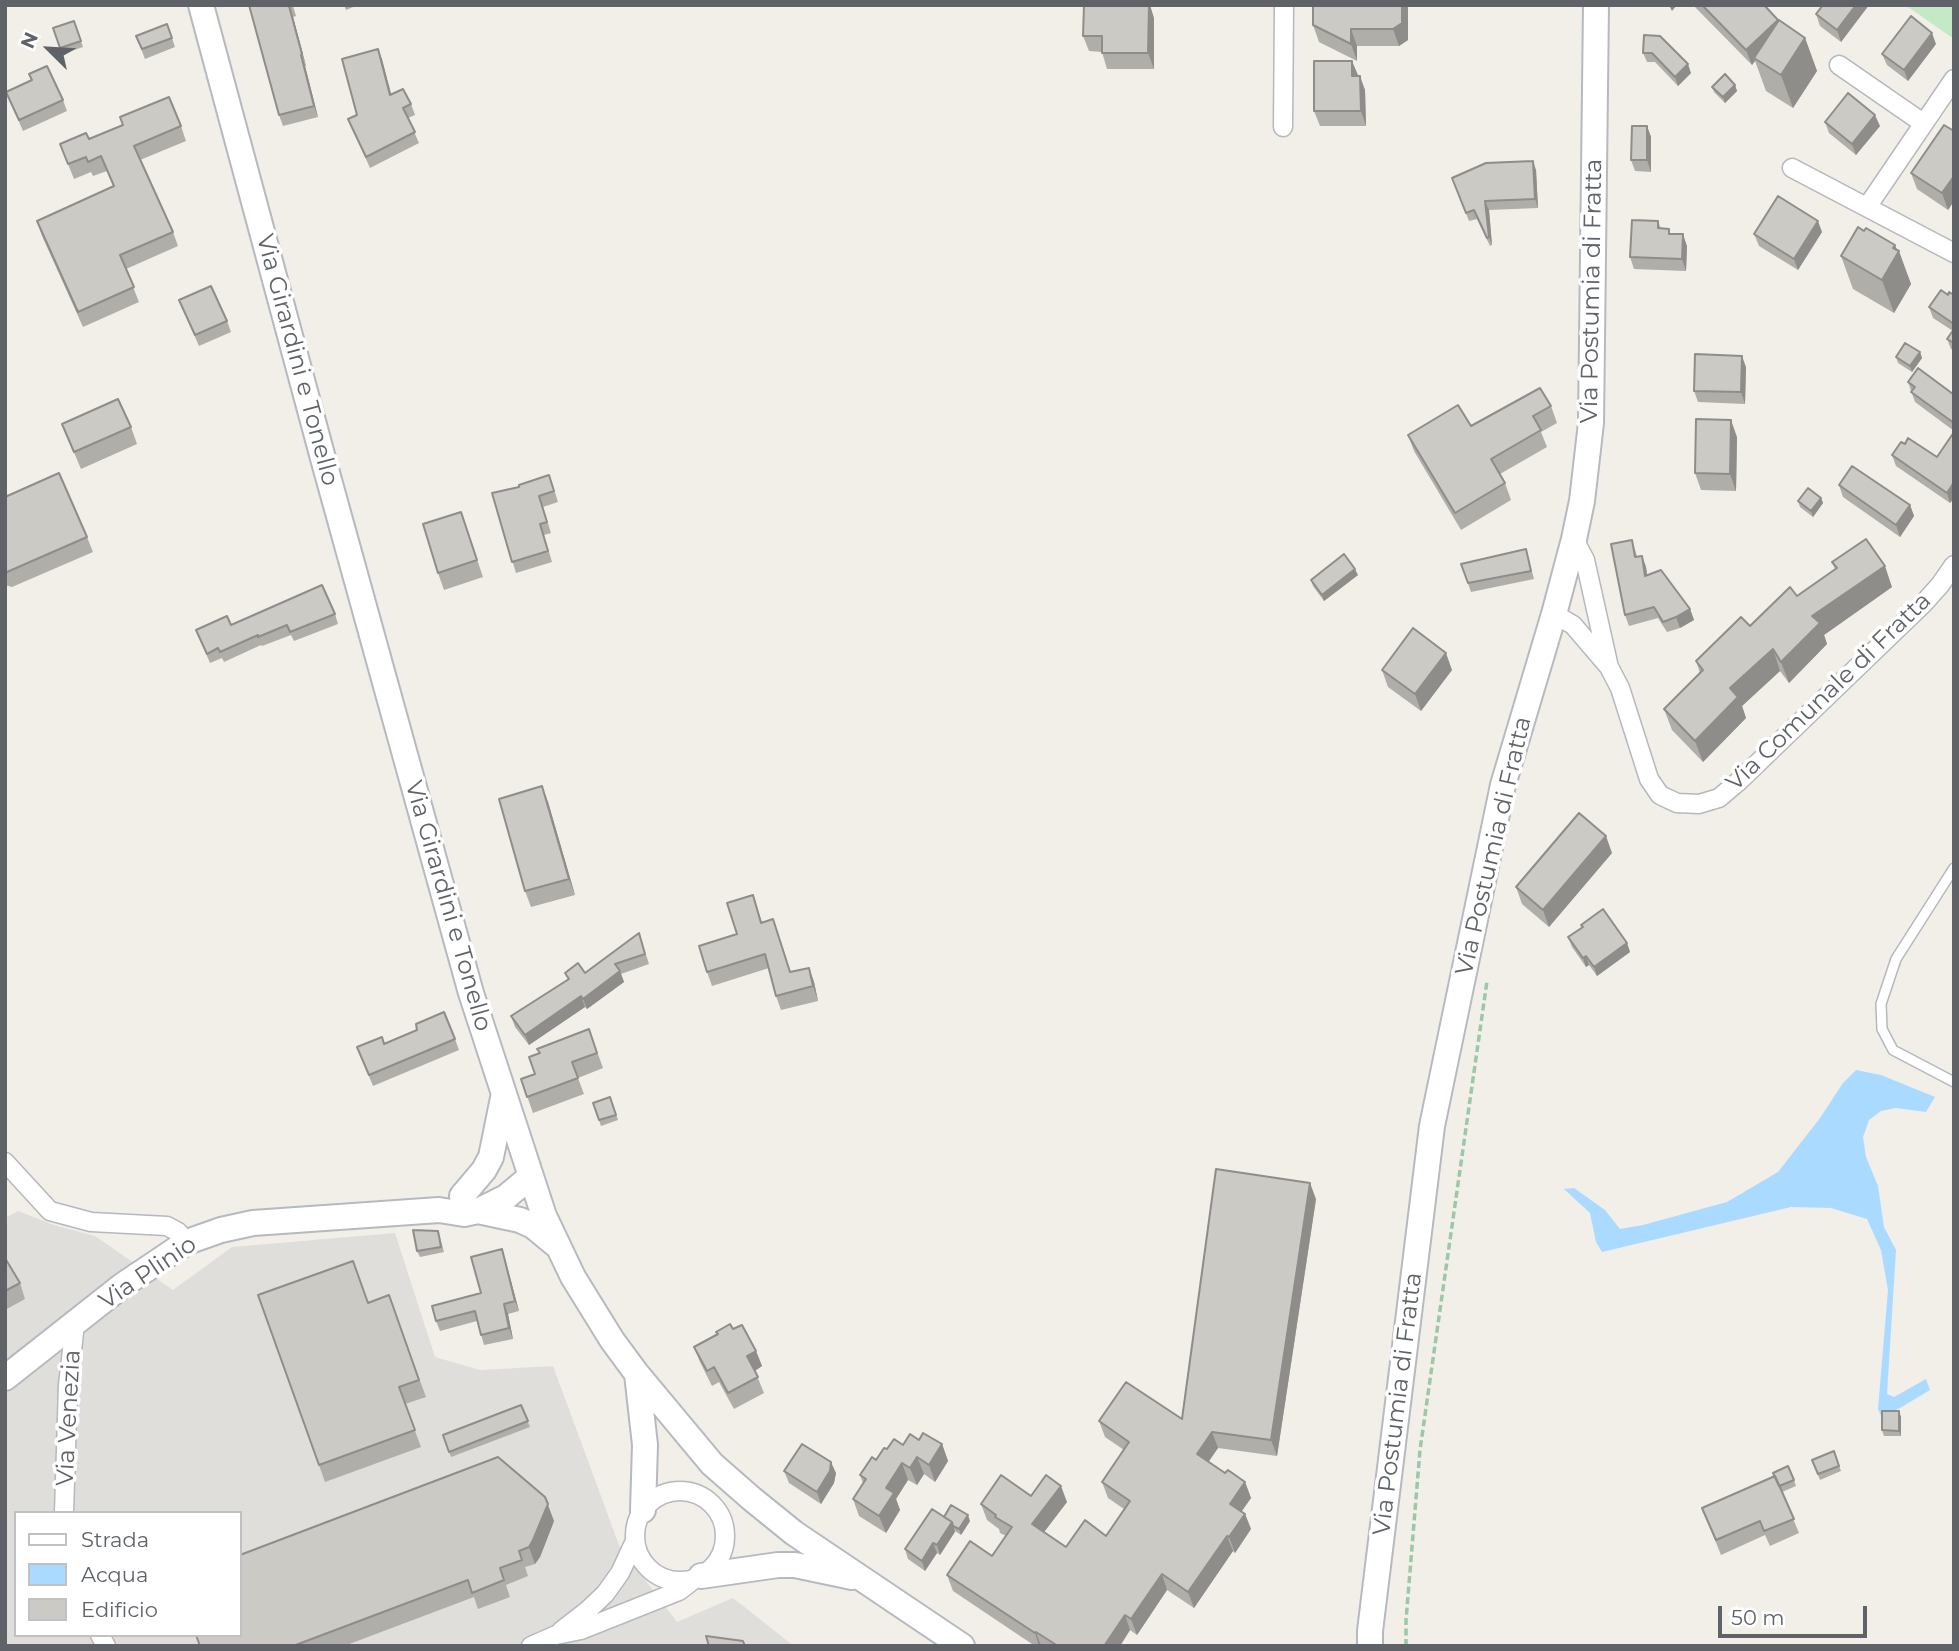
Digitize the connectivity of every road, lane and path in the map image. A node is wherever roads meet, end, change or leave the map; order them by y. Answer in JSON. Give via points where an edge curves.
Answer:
{"nodes":[{"id":1,"x":201,"y":5,"type":"edge"},
{"id":2,"x":1284,"y":5,"type":"edge"},
{"id":3,"x":1596,"y":5,"type":"edge"},
{"id":4,"x":1839,"y":65,"type":"dead end"},
{"id":5,"x":1954,"y":79,"type":"edge"},
{"id":6,"x":1923,"y":123,"type":"junction"},
{"id":7,"x":1283,"y":127,"type":"dead end"},
{"id":8,"x":1792,"y":168,"type":"dead end"},
{"id":9,"x":1867,"y":207,"type":"junction"},
{"id":10,"x":1954,"y":253,"type":"edge"},
{"id":11,"x":1574,"y":539,"type":"junction"},
{"id":12,"x":1954,"y":565,"type":"edge"},
{"id":13,"x":1554,"y":614,"type":"junction"},
{"id":14,"x":1609,"y":667,"type":"junction"},
{"id":15,"x":1954,"y":868,"type":"edge"},
{"id":16,"x":1487,"y":979,"type":"dead end"},
{"id":17,"x":1954,"y":1082,"type":"edge"},
{"id":18,"x":504,"y":1094,"type":"junction"},
{"id":19,"x":5,"y":1162,"type":"edge"},
{"id":20,"x":530,"y":1177,"type":"junction"},
{"id":21,"x":470,"y":1203,"type":"junction"},
{"id":22,"x":187,"y":1242,"type":"junction"},
{"id":23,"x":559,"y":1248,"type":"junction"},
{"id":24,"x":75,"y":1324,"type":"junction"},
{"id":25,"x":637,"y":1374,"type":"junction"},
{"id":26,"x":5,"y":1378,"type":"edge"},
{"id":27,"x":643,"y":1510,"type":"junction"},
{"id":28,"x":64,"y":1511,"type":"edge"},
{"id":29,"x":635,"y":1541,"type":"junction"},
{"id":30,"x":700,"y":1576,"type":"junction"},
{"id":31,"x":863,"y":1580,"type":"junction"},
{"id":32,"x":556,"y":1635,"type":"junction"},
{"id":33,"x":531,"y":1646,"type":"edge"},
{"id":34,"x":961,"y":1646,"type":"edge"},
{"id":35,"x":1370,"y":1646,"type":"edge"},
{"id":36,"x":1406,"y":1646,"type":"edge"}],
"edges":[{"from":1,"to":18,"type":"main road","name":"Via Girardini e Tonello","via":[[471,993]]},
{"from":2,"to":7,"type":"street"},
{"from":3,"to":11,"type":"main road","name":"Via Postumia di Fratta","via":[[1591,423]]},
{"from":4,"to":6,"type":"street"},
{"from":5,"to":6,"type":"street"},
{"from":6,"to":9,"type":"street"},
{"from":8,"to":9,"type":"street"},
{"from":9,"to":10,"type":"street"},
{"from":11,"to":13,"type":"main road","name":"Via Postumia di Fratta"},
{"from":11,"to":14,"type":"street","via":[[1585,560]]},
{"from":12,"to":14,"type":"street","name":"Via Comunale di Fratta","via":[[1923,604],[1739,781],[1719,798],[1699,804],[1677,803],[1660,795],[1649,779]]},
{"from":13,"to":14,"type":"street","name":"Via Comunale di Fratta","via":[[1573,625]]},
{"from":13,"to":35,"type":"main road","name":"Via Postumia di Fratta","via":[[1503,785],[1433,1126]]},
{"from":15,"to":17,"type":"lane","via":[[1896,959],[1881,1004],[1882,1029],[1893,1050]]},
{"from":16,"to":36,"type":"path","via":[[1420,1450]]},
{"from":18,"to":20,"type":"main road","name":"Via Girardini e Tonello"},
{"from":18,"to":21,"type":"main road","via":[[491,1157]]},
{"from":19,"to":22,"type":"street","via":[[50,1211],[91,1222],[167,1226]]},
{"from":20,"to":21,"type":"main road","name":"Via Plinio","via":[[484,1182]]},
{"from":20,"to":23,"type":"main road","name":"Via Girardini e Tonello"},
{"from":21,"to":22,"type":"main road","name":"Via Plinio","via":[[439,1210],[253,1223]]},
{"from":21,"to":23,"type":"main road","via":[[520,1220]]},
{"from":22,"to":24,"type":"main road","name":"Via Plinio"},
{"from":23,"to":25,"type":"main road","name":"Via Girardini e Tonello"},
{"from":24,"to":26,"type":"main road","name":"Via Plinio"},
{"from":24,"to":28,"type":"street","name":"Via Venezia"},
{"from":25,"to":27,"type":"main road","via":[[645,1446]]},
{"from":25,"to":31,"type":"main road","name":"Via Girardini e Tonello","via":[[712,1464],[794,1532]]},
{"from":27,"to":29,"type":"street"},
{"from":27,"to":30,"type":"street","via":[[664,1494],[677,1491],[691,1492],[713,1506],[721,1517],[724,1544],[712,1567]]},
{"from":29,"to":30,"type":"street","via":[[644,1563],[663,1578],[674,1581]]},
{"from":29,"to":32,"type":"street","via":[[605,1594]]},
{"from":30,"to":31,"type":"main road","via":[[795,1565]]},
{"from":30,"to":32,"type":"street","via":[[679,1591],[581,1630]]},
{"from":31,"to":34,"type":"main road","name":"Via Girardini e Tonello"},
{"from":32,"to":33,"type":"street"}]}
